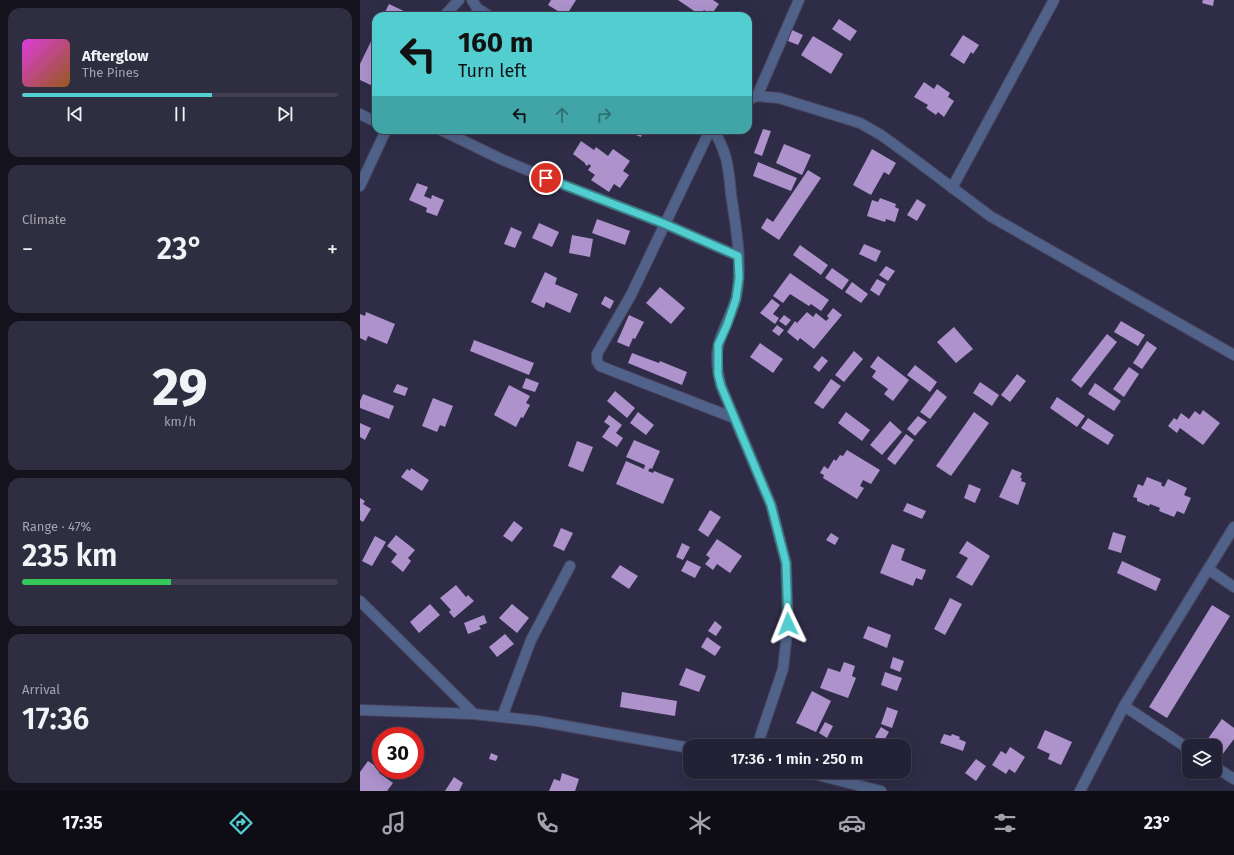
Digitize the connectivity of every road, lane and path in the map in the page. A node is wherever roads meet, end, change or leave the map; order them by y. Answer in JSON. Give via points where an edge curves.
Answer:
{"nodes":[{"id":1,"x":458,"y":0,"type":"edge"},
{"id":2,"x":472,"y":0,"type":"edge"},
{"id":3,"x":799,"y":0,"type":"edge"},
{"id":4,"x":1054,"y":0,"type":"edge"},
{"id":5,"x":448,"y":12,"type":"edge"},
{"id":6,"x":482,"y":12,"type":"edge"},
{"id":7,"x":753,"y":98,"type":"edge"},
{"id":8,"x":360,"y":114,"type":"edge"},
{"id":9,"x":372,"y":120,"type":"edge"},
{"id":10,"x":384,"y":134,"type":"edge"},
{"id":11,"x":450,"y":134,"type":"edge"},
{"id":12,"x":708,"y":134,"type":"edge"},
{"id":13,"x":716,"y":134,"type":"edge"},
{"id":14,"x":360,"y":186,"type":"edge"},
{"id":15,"x":952,"y":188,"type":"junction"},
{"id":16,"x":665,"y":224,"type":"junction"},
{"id":17,"x":738,"y":256,"type":"junction"},
{"id":18,"x":1234,"y":355,"type":"edge"},
{"id":19,"x":734,"y":418,"type":"junction"},
{"id":20,"x":1234,"y":527,"type":"edge"},
{"id":21,"x":570,"y":566,"type":"dead end"},
{"id":22,"x":1208,"y":568,"type":"junction"},
{"id":23,"x":1234,"y":587,"type":"edge"},
{"id":24,"x":360,"y":600,"type":"edge"},
{"id":25,"x":1124,"y":706,"type":"junction"},
{"id":26,"x":360,"y":710,"type":"edge"},
{"id":27,"x":474,"y":714,"type":"junction"},
{"id":28,"x":502,"y":717,"type":"junction"},
{"id":29,"x":759,"y":739,"type":"edge"},
{"id":30,"x":1182,"y":744,"type":"edge"},
{"id":31,"x":683,"y":747,"type":"edge"},
{"id":32,"x":1222,"y":772,"type":"edge"},
{"id":33,"x":834,"y":779,"type":"edge"},
{"id":34,"x":1234,"y":780,"type":"edge"},
{"id":35,"x":881,"y":791,"type":"edge"},
{"id":36,"x":1080,"y":791,"type":"edge"}],
"edges":[{"from":1,"to":5,"type":"street"},
{"from":2,"to":6,"type":"street"},
{"from":3,"to":7,"type":"street"},
{"from":4,"to":15,"type":"street"},
{"from":7,"to":15,"type":"street","via":[[779,98],[860,124],[886,139]]},
{"from":8,"to":9,"type":"street"},
{"from":10,"to":14,"type":"street"},
{"from":11,"to":16,"type":"street","via":[[538,175]]},
{"from":12,"to":16,"type":"street"},
{"from":13,"to":17,"type":"street","via":[[726,160]]},
{"from":15,"to":18,"type":"street","via":[[1008,227]]},
{"from":16,"to":17,"type":"street"},
{"from":16,"to":19,"type":"street","via":[[631,295],[597,354],[596,361],[600,366]]},
{"from":17,"to":19,"type":"street","via":[[739,278],[736,299],[718,345],[718,374]]},
{"from":19,"to":29,"type":"street","via":[[771,505],[786,563],[788,624],[783,669]]},
{"from":20,"to":22,"type":"street"},
{"from":21,"to":28,"type":"street","via":[[531,640]]},
{"from":22,"to":23,"type":"street"},
{"from":22,"to":25,"type":"street"},
{"from":24,"to":27,"type":"street"},
{"from":25,"to":30,"type":"street"},
{"from":25,"to":36,"type":"street"},
{"from":26,"to":27,"type":"street"},
{"from":27,"to":28,"type":"street"},
{"from":28,"to":31,"type":"street"},
{"from":32,"to":34,"type":"street"},
{"from":33,"to":35,"type":"street"}]}
